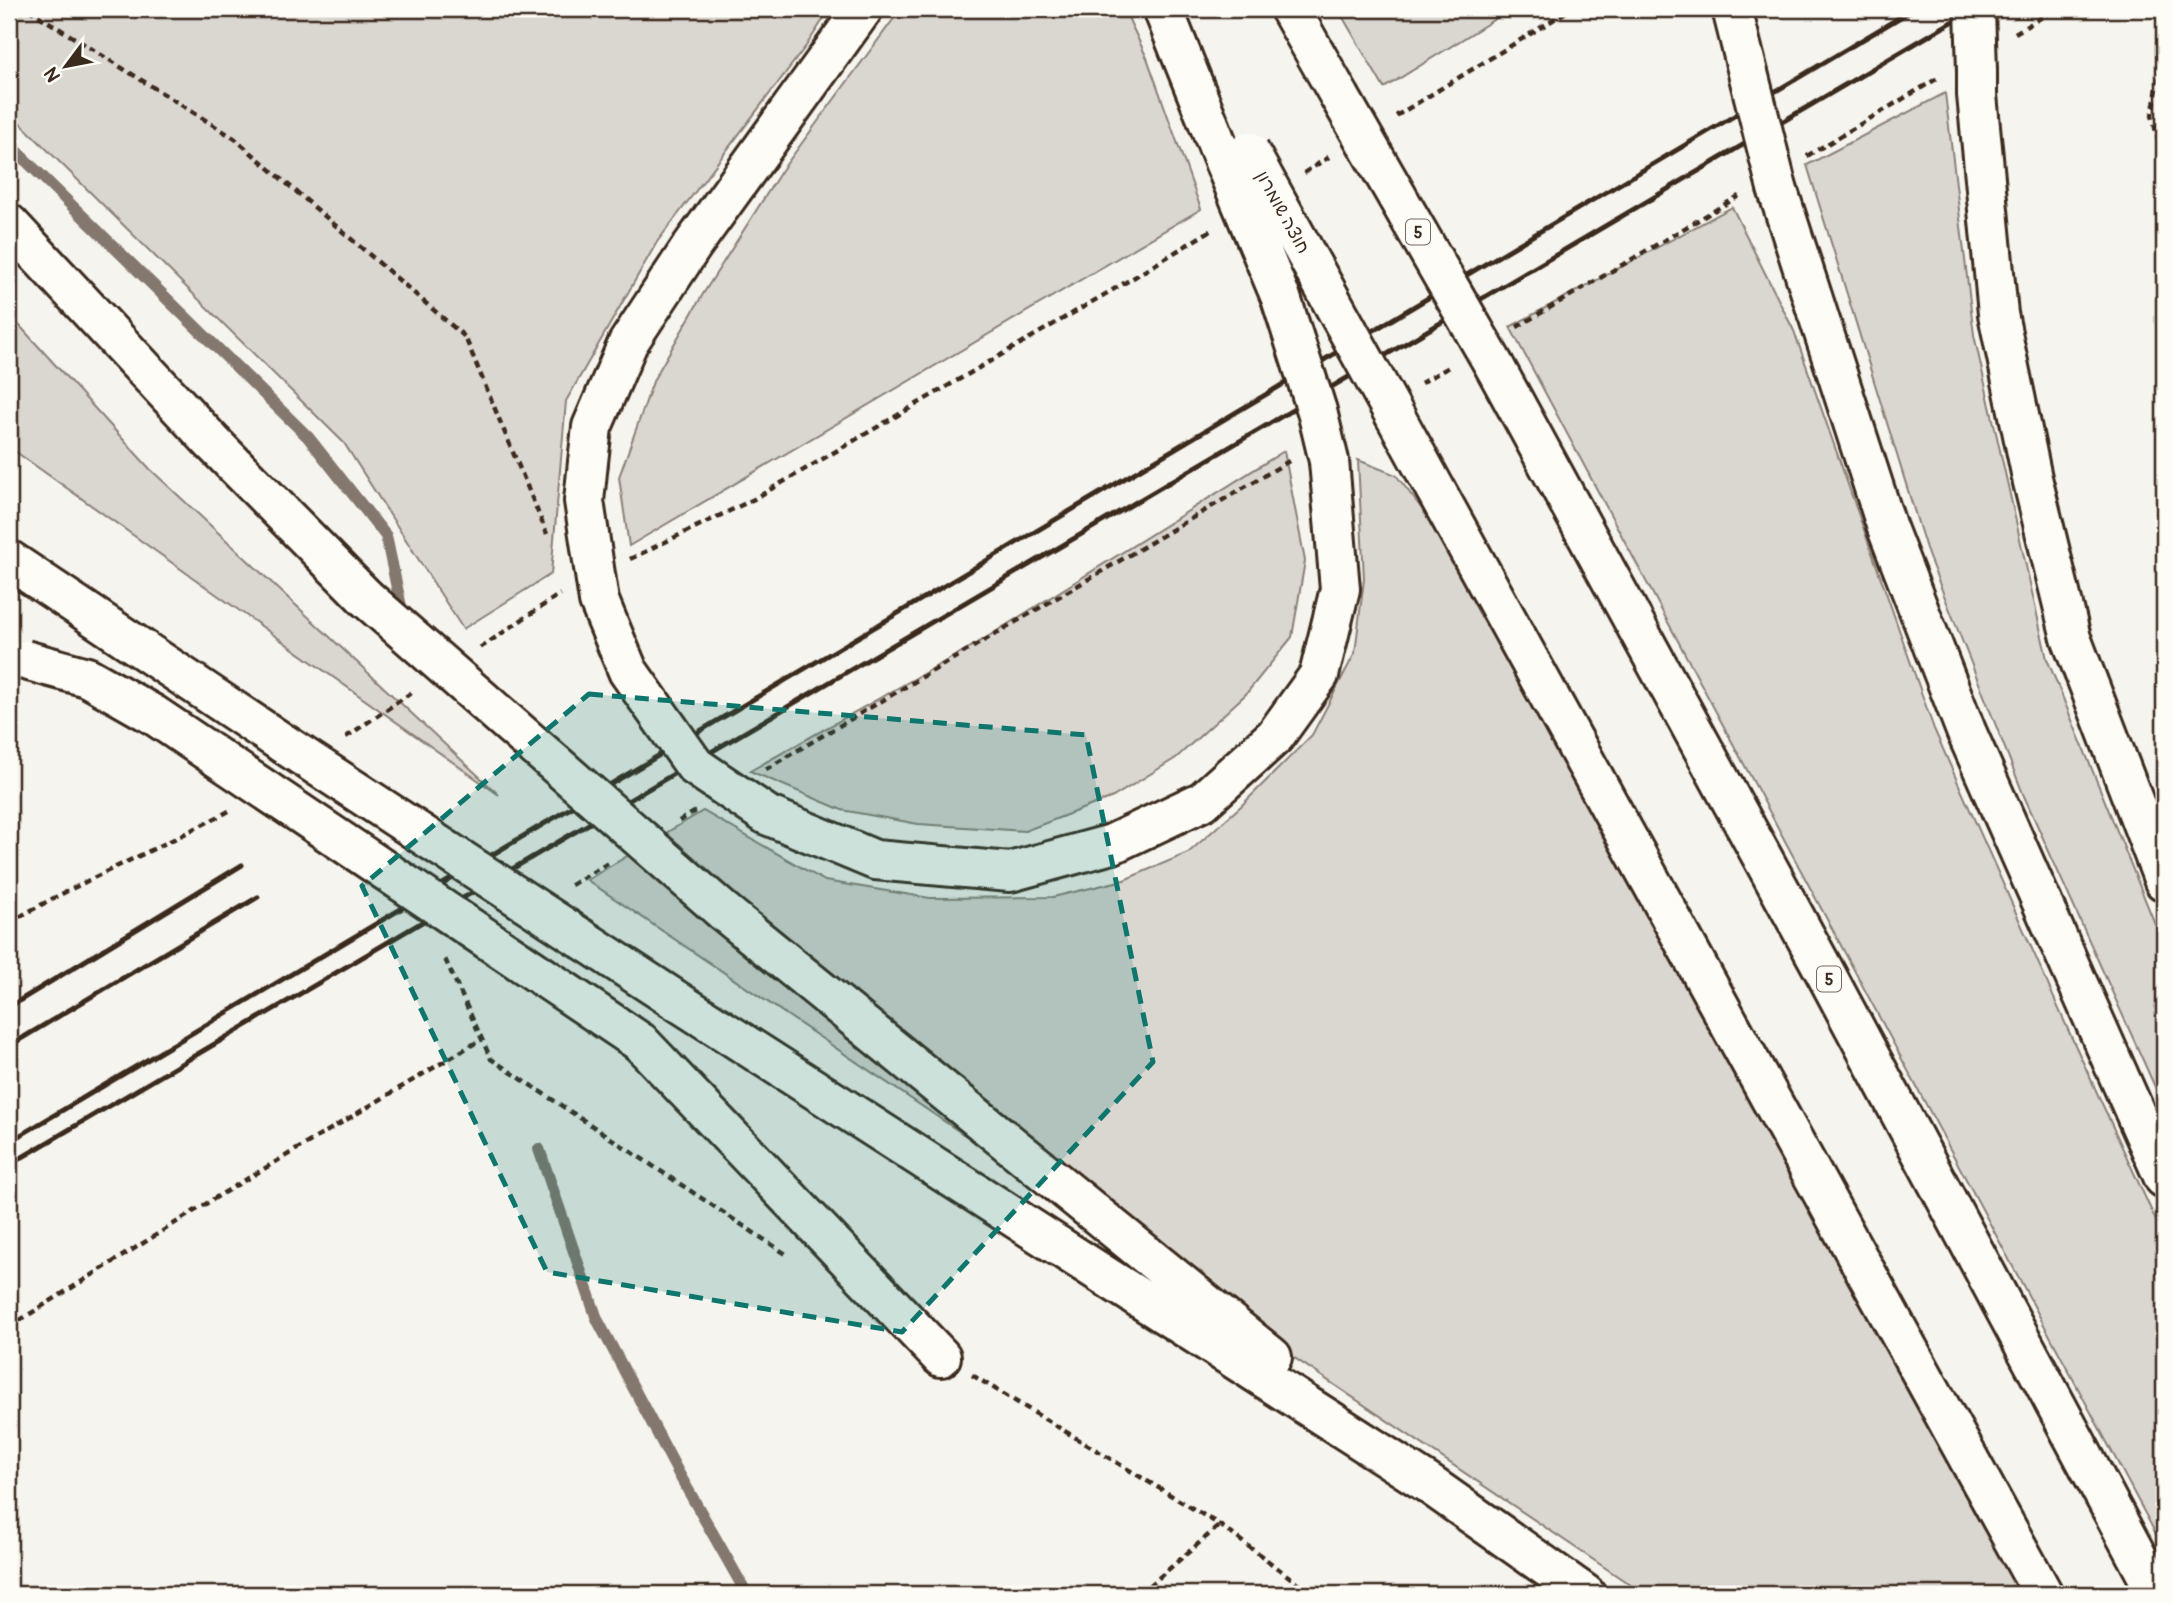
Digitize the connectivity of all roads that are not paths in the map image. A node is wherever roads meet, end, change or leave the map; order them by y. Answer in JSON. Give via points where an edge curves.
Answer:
{"nodes":[{"id":1,"x":863,"y":9,"type":"edge"},
{"id":2,"x":1163,"y":9,"type":"edge"},
{"id":3,"x":1170,"y":9,"type":"edge"},
{"id":4,"x":1290,"y":9,"type":"edge"},
{"id":5,"x":1732,"y":9,"type":"edge"},
{"id":6,"x":1975,"y":9,"type":"edge"},
{"id":7,"x":1237,"y":157,"type":"junction"},
{"id":8,"x":9,"y":224,"type":"edge"},
{"id":9,"x":9,"y":560,"type":"edge"},
{"id":10,"x":17,"y":659,"type":"edge"},
{"id":11,"x":2164,"y":881,"type":"edge"},
{"id":12,"x":2164,"y":1178,"type":"edge"},
{"id":13,"x":941,"y":1357,"type":"road end"},
{"id":14,"x":1429,"y":1484,"type":"junction"},
{"id":15,"x":1585,"y":1594,"type":"edge"},
{"id":16,"x":2043,"y":1594,"type":"edge"},
{"id":17,"x":2157,"y":1594,"type":"edge"}],
"edges":[{"from":1,"to":7,"type":"main road","bridge":true,"via":[[628,343],[592,427],[583,501],[599,601],[628,671],[695,766],[767,815],[875,860],[1010,872],[1112,844],[1203,801],[1275,736],[1319,675],[1340,589],[1314,458],[1317,411]]},
{"from":2,"to":7,"type":"main road"},
{"from":3,"to":7,"type":"main road","name":"חוצה שומרון"},
{"from":4,"to":17,"type":"main road","number":"5","bridge":true,"via":[[1495,367]]},
{"from":5,"to":12,"type":"main road","bridge":true,"via":[[1760,190],[1956,706]]},
{"from":6,"to":11,"type":"main road","bridge":true,"via":[[1962,72],[1977,95],[1998,314],[2032,478],[2071,638]]},
{"from":7,"to":16,"type":"main road","name":"חוצה שומרון","bridge":true,"via":[[1395,416]]},
{"from":8,"to":14,"type":"main road","bridge":true,"via":[[212,442],[366,598],[723,911]]},
{"from":9,"to":14,"type":"main road","bridge":true,"via":[[674,999]]},
{"from":10,"to":13,"type":"main road","bridge":true,"via":[[87,677],[155,715],[640,1042]]},
{"from":14,"to":15,"type":"main road"}]}
